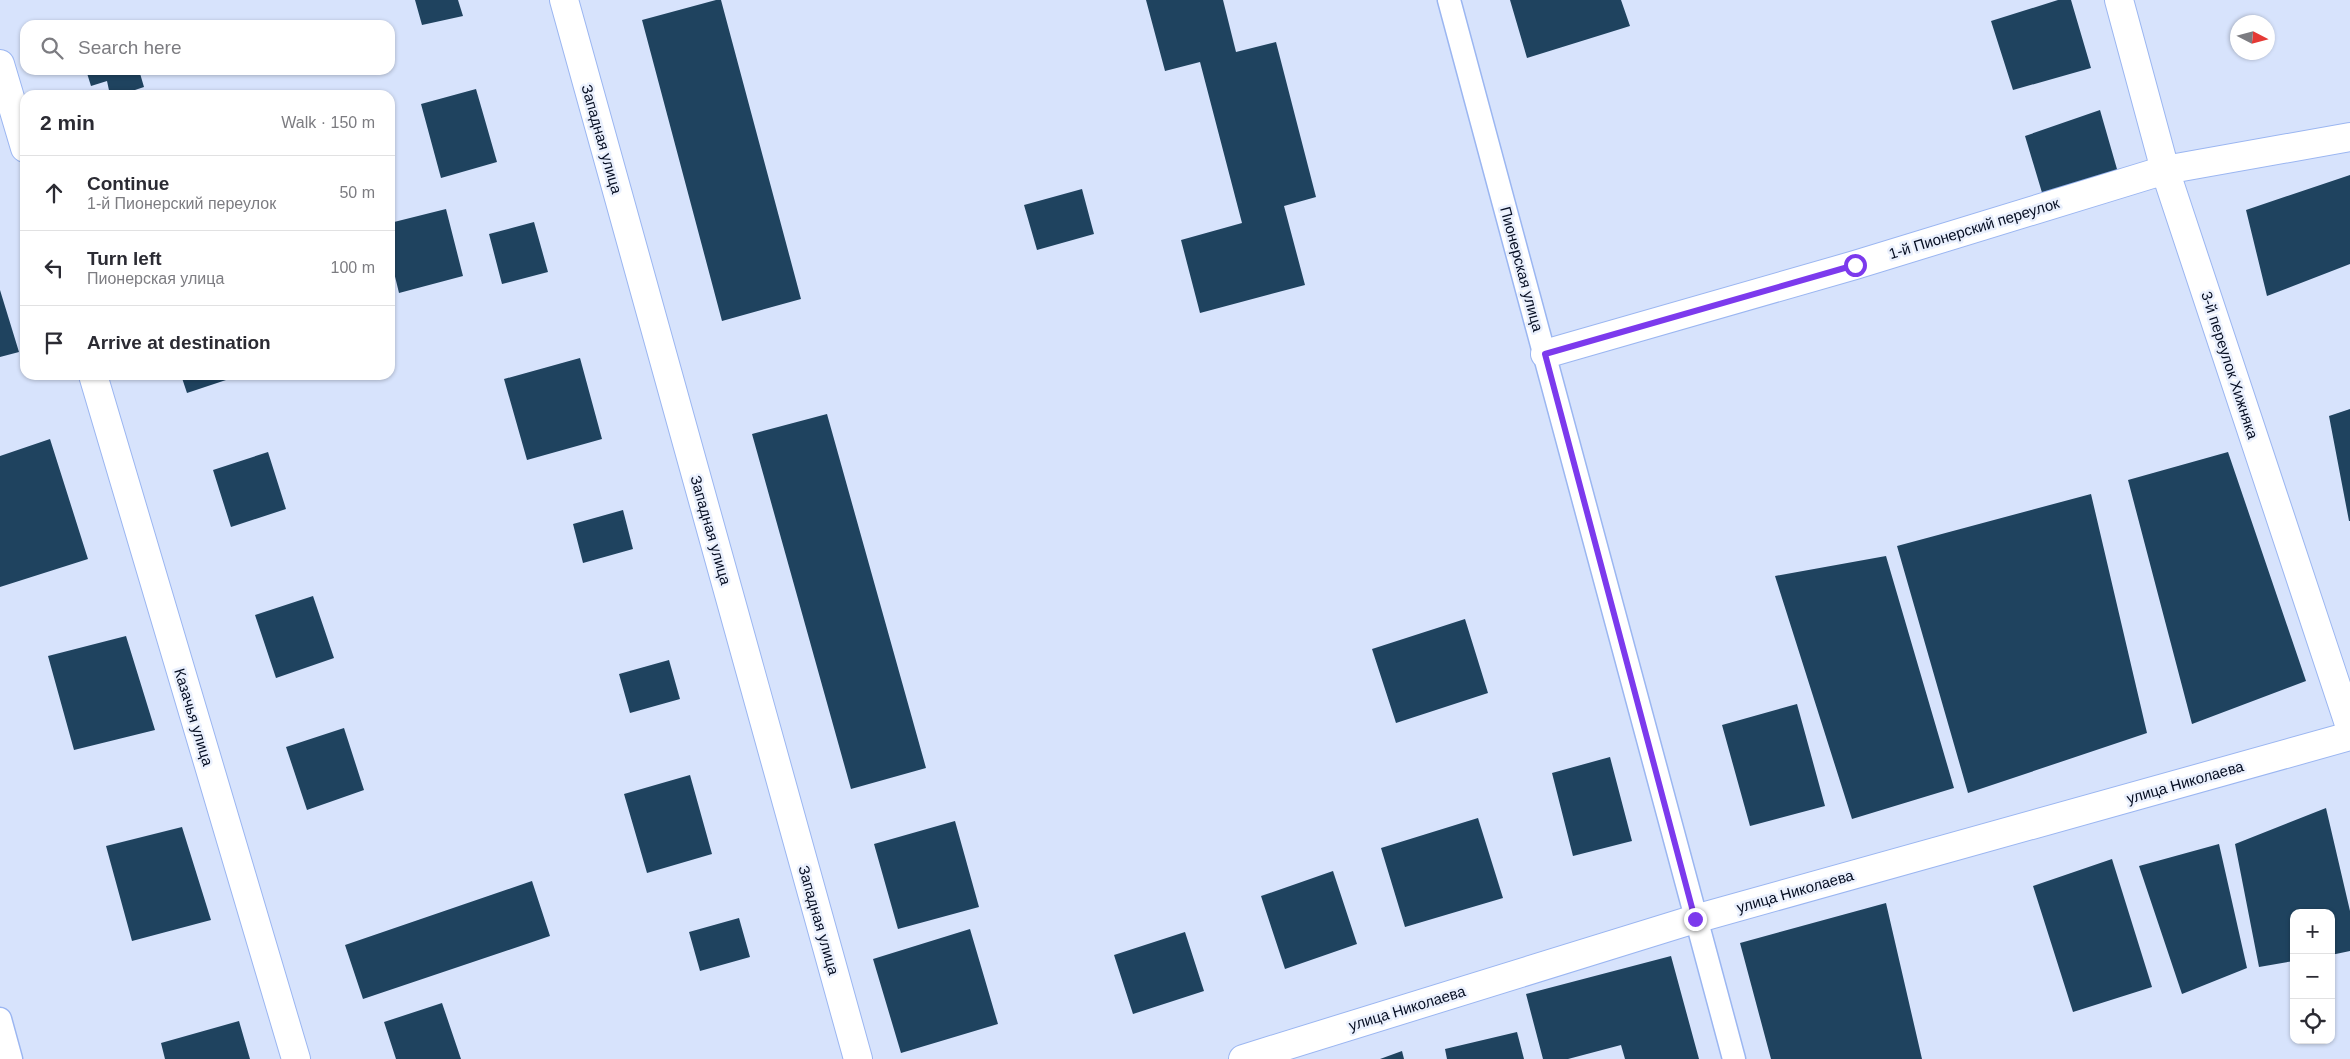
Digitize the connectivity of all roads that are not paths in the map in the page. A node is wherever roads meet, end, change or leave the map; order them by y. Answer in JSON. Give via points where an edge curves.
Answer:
{"nodes":[{"id":1,"x":564,"y":0,"type":"edge"},
{"id":2,"x":1449,"y":0,"type":"edge"},
{"id":3,"x":2119,"y":0,"type":"edge"},
{"id":4,"x":0,"y":64,"type":"edge"},
{"id":5,"x":20,"y":131,"type":"edge"},
{"id":6,"x":2350,"y":137,"type":"edge"},
{"id":7,"x":2165,"y":170,"type":"junction"},
{"id":8,"x":1545,"y":354,"type":"junction"},
{"id":9,"x":94,"y":380,"type":"edge"},
{"id":10,"x":2350,"y":727,"type":"edge"},
{"id":11,"x":2350,"y":736,"type":"edge"},
{"id":12,"x":1695,"y":919,"type":"junction"},
{"id":13,"x":0,"y":1018,"type":"edge"},
{"id":14,"x":11,"y":1059,"type":"edge"},
{"id":15,"x":296,"y":1059,"type":"edge"},
{"id":16,"x":858,"y":1059,"type":"edge"},
{"id":17,"x":1244,"y":1059,"type":"edge"},
{"id":18,"x":1734,"y":1059,"type":"edge"}],
"edges":[{"from":1,"to":16,"type":"street","name":"Западная улица"},
{"from":2,"to":8,"type":"lane","name":"Пионерская улица"},
{"from":3,"to":7,"type":"street","name":"3-й переулок Хижняка"},
{"from":4,"to":5,"type":"street"},
{"from":6,"to":7,"type":"street","name":"1-й Пионерский переулок"},
{"from":7,"to":8,"type":"street","name":"1-й Пионерский переулок","via":[[1855,265]]},
{"from":7,"to":10,"type":"street","name":"3-й переулок Хижняка"},
{"from":8,"to":12,"type":"lane","name":"Пионерская улица"},
{"from":9,"to":15,"type":"street","name":"Казачья улица"},
{"from":11,"to":12,"type":"street","name":"улица Николаева"},
{"from":12,"to":17,"type":"street","name":"улица Николаева"},
{"from":12,"to":18,"type":"lane","name":"Пионерская улица"},
{"from":13,"to":14,"type":"lane"}]}
